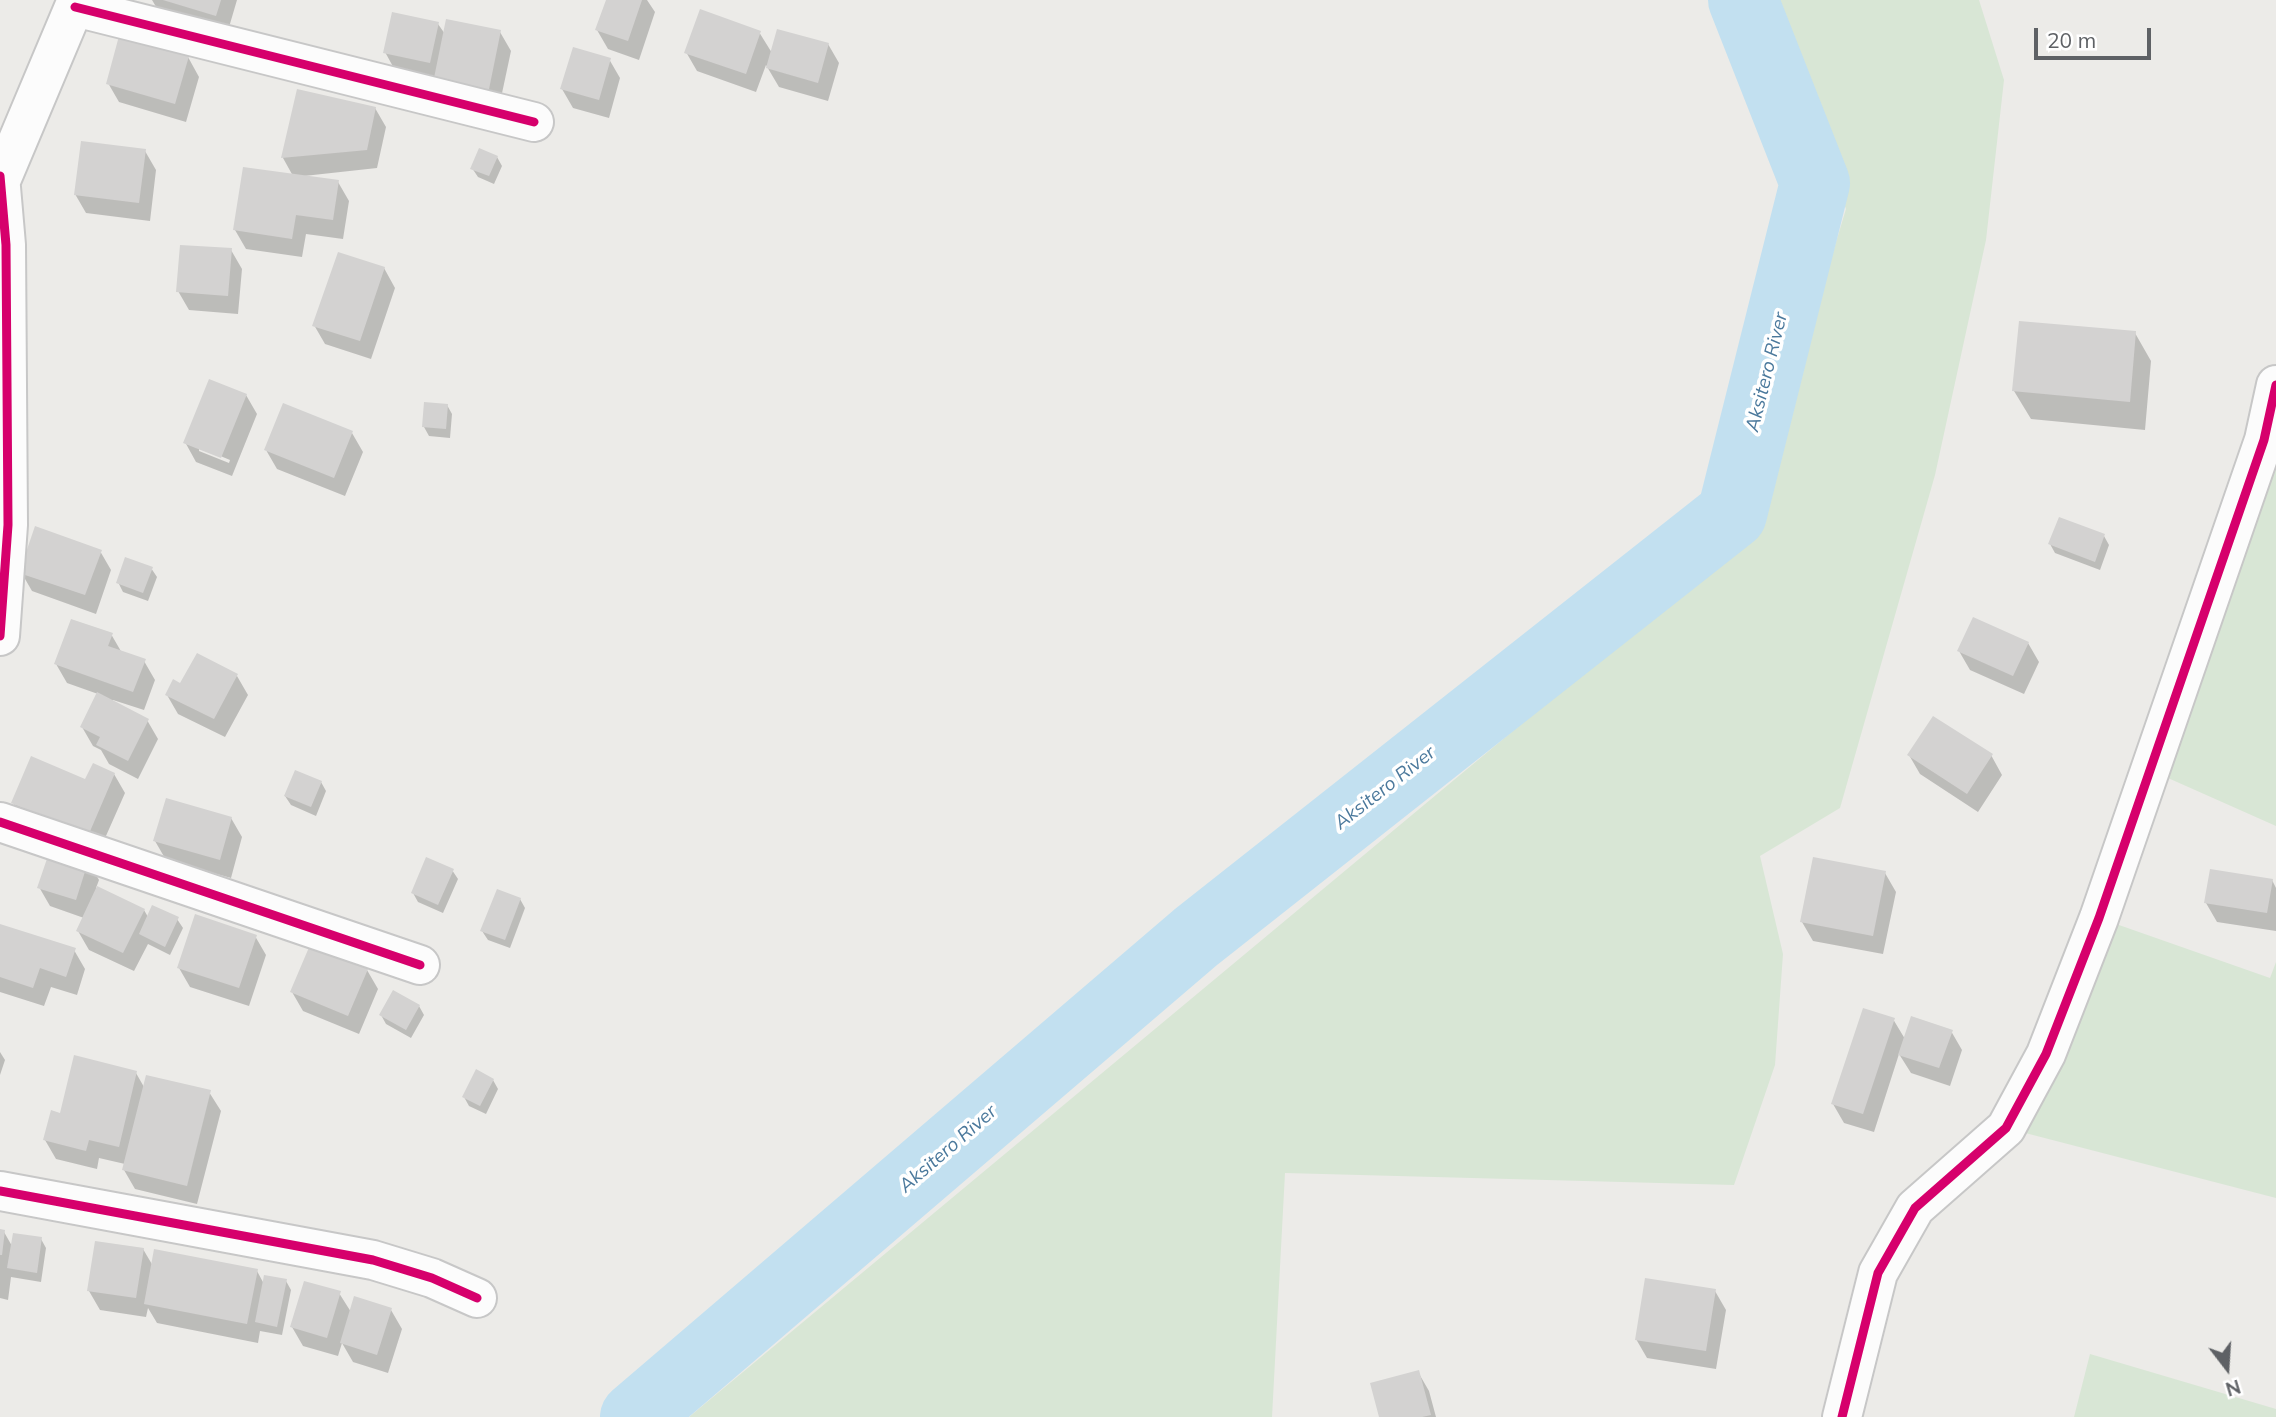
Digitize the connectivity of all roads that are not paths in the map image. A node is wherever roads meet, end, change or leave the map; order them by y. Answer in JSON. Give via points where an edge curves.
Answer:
{"nodes":[{"id":1,"x":76,"y":3,"type":"edge"},
{"id":2,"x":534,"y":122,"type":"dead end"},
{"id":3,"x":1,"y":177,"type":"edge"},
{"id":4,"x":2276,"y":385,"type":"edge"},
{"id":5,"x":4,"y":522,"type":"edge"},
{"id":6,"x":0,"y":636,"type":"edge"},
{"id":7,"x":0,"y":822,"type":"edge"},
{"id":8,"x":420,"y":965,"type":"dead end"},
{"id":9,"x":0,"y":1192,"type":"edge"},
{"id":10,"x":477,"y":1298,"type":"dead end"},
{"id":11,"x":1842,"y":1417,"type":"edge"}],
"edges":[{"from":1,"to":2,"type":"street"},
{"from":1,"to":3,"type":"street"},
{"from":3,"to":5,"type":"street","via":[[6,245]]},
{"from":4,"to":11,"type":"street","via":[[2264,440],[2095,930],[2046,1054],[2006,1128],[1915,1208],[1878,1273]]},
{"from":5,"to":6,"type":"street"},
{"from":7,"to":8,"type":"street"},
{"from":9,"to":10,"type":"street","via":[[373,1260]]}]}
